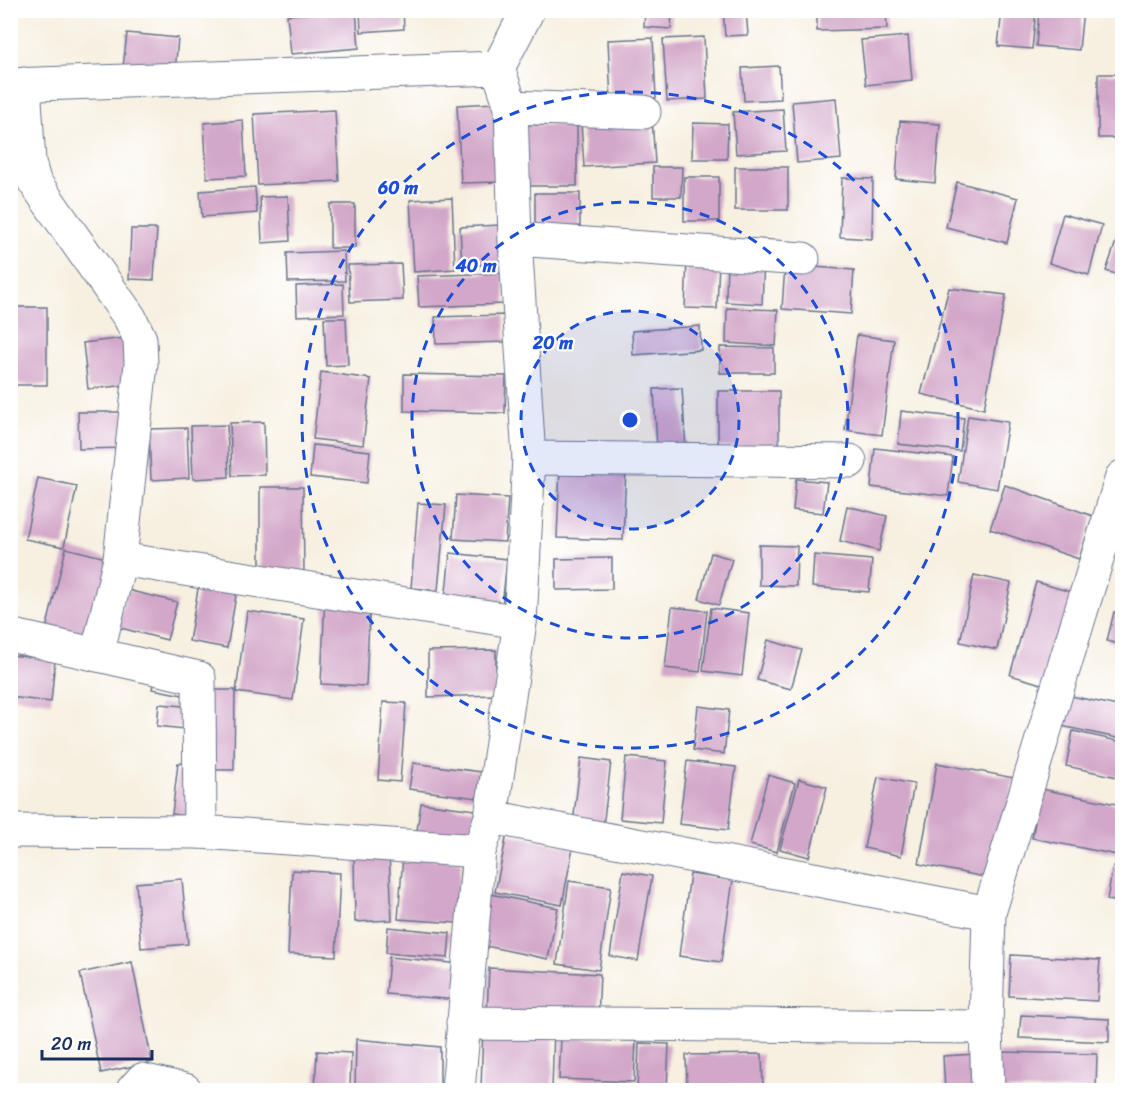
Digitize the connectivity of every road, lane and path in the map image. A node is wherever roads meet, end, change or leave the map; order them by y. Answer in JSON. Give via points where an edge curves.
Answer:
{"nodes":[{"id":1,"x":528,"y":10,"type":"edge"},
{"id":2,"x":498,"y":68,"type":"junction"},
{"id":3,"x":17,"y":84,"type":"edge"},
{"id":4,"x":511,"y":107,"type":"junction"},
{"id":5,"x":644,"y":112,"type":"dead end"},
{"id":6,"x":515,"y":238,"type":"junction"},
{"id":7,"x":803,"y":259,"type":"dead end"},
{"id":8,"x":529,"y":458,"type":"junction"},
{"id":9,"x":850,"y":461,"type":"dead end"},
{"id":10,"x":1122,"y":477,"type":"edge"},
{"id":11,"x":120,"y":559,"type":"junction"},
{"id":12,"x":520,"y":622,"type":"junction"},
{"id":13,"x":10,"y":635,"type":"edge"},
{"id":14,"x":97,"y":655,"type":"junction"},
{"id":15,"x":491,"y":817,"type":"junction"},
{"id":16,"x":10,"y":831,"type":"edge"},
{"id":17,"x":200,"y":832,"type":"junction"},
{"id":18,"x":479,"y":851,"type":"junction"},
{"id":19,"x":989,"y":913,"type":"junction"},
{"id":20,"x":464,"y":1023,"type":"junction"},
{"id":21,"x":986,"y":1027,"type":"junction"},
{"id":22,"x":133,"y":1090,"type":"edge"},
{"id":23,"x":185,"y":1090,"type":"edge"},
{"id":24,"x":458,"y":1090,"type":"edge"},
{"id":25,"x":988,"y":1090,"type":"edge"}],
"edges":[{"from":1,"to":2,"type":"street"},
{"from":2,"to":3,"type":"street"},
{"from":2,"to":4,"type":"street"},
{"from":3,"to":11,"type":"street","via":[[34,181],[130,318],[140,339],[141,364]]},
{"from":4,"to":5,"type":"street"},
{"from":4,"to":6,"type":"street"},
{"from":6,"to":7,"type":"street"},
{"from":6,"to":8,"type":"street"},
{"from":8,"to":9,"type":"street"},
{"from":8,"to":12,"type":"street"},
{"from":10,"to":19,"type":"street"},
{"from":11,"to":12,"type":"street"},
{"from":11,"to":14,"type":"street"},
{"from":12,"to":15,"type":"street"},
{"from":13,"to":14,"type":"street"},
{"from":14,"to":17,"type":"street","via":[[200,678]]},
{"from":15,"to":18,"type":"street"},
{"from":15,"to":19,"type":"street"},
{"from":16,"to":17,"type":"street"},
{"from":17,"to":18,"type":"street"},
{"from":18,"to":20,"type":"street"},
{"from":19,"to":21,"type":"street"},
{"from":20,"to":21,"type":"street"},
{"from":20,"to":24,"type":"street"},
{"from":21,"to":25,"type":"street"},
{"from":22,"to":23,"type":"street","via":[[142,1080]]}]}
